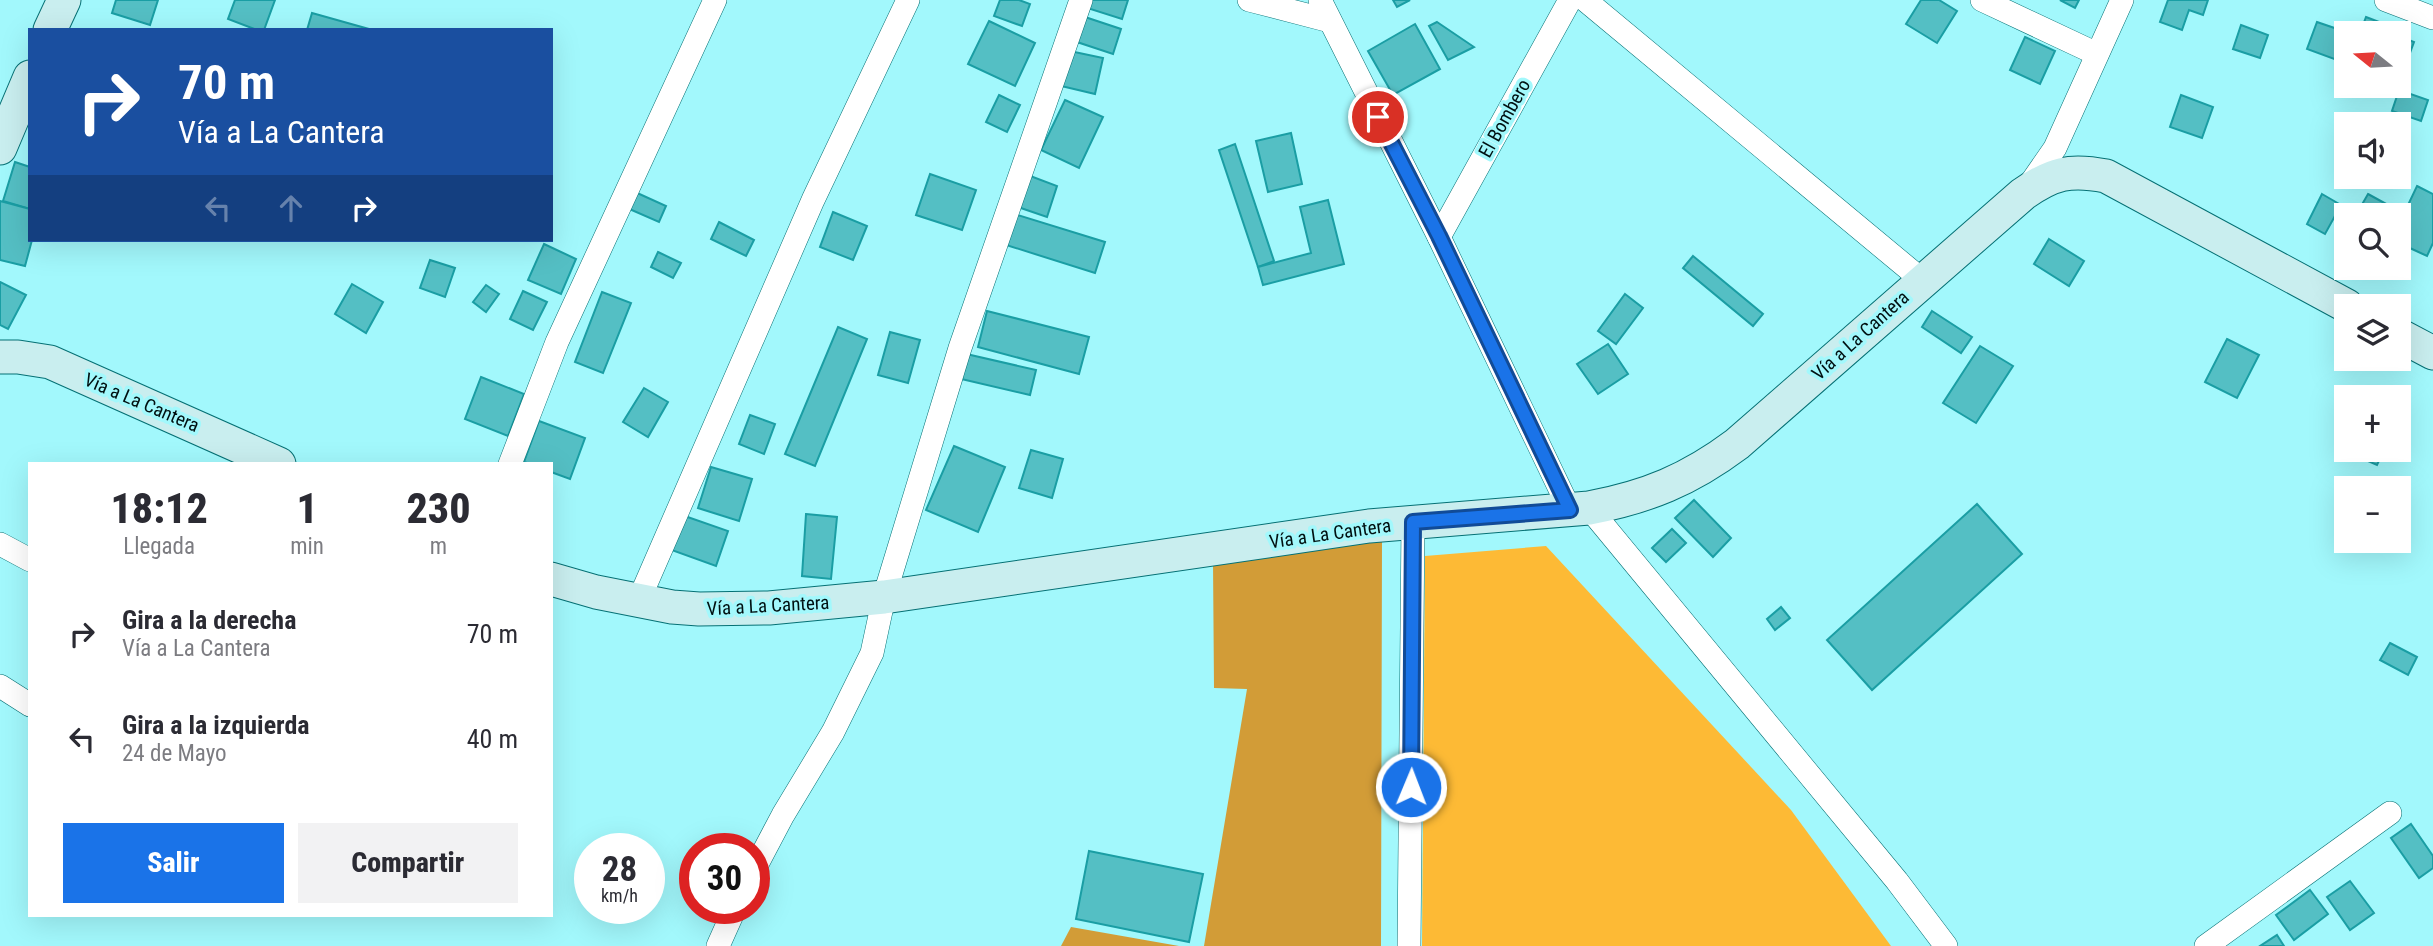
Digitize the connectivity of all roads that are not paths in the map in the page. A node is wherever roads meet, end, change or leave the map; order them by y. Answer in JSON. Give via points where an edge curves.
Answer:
{"nodes":[{"id":1,"x":58,"y":0,"type":"edge"},
{"id":2,"x":64,"y":0,"type":"edge"},
{"id":3,"x":715,"y":0,"type":"edge"},
{"id":4,"x":908,"y":0,"type":"edge"},
{"id":5,"x":1081,"y":0,"type":"edge"},
{"id":6,"x":1249,"y":0,"type":"edge"},
{"id":7,"x":1570,"y":0,"type":"edge"},
{"id":8,"x":1585,"y":0,"type":"edge"},
{"id":9,"x":1982,"y":0,"type":"edge"},
{"id":10,"x":2122,"y":0,"type":"edge"},
{"id":11,"x":2386,"y":0,"type":"edge"},
{"id":12,"x":1325,"y":10,"type":"edge"},
{"id":13,"x":2433,"y":18,"type":"edge"},
{"id":14,"x":51,"y":28,"type":"edge"},
{"id":15,"x":51,"y":28,"type":"edge"},
{"id":16,"x":2097,"y":54,"type":"junction"},
{"id":17,"x":28,"y":82,"type":"edge"},
{"id":18,"x":0,"y":148,"type":"edge"},
{"id":19,"x":2055,"y":148,"type":"junction"},
{"id":20,"x":2106,"y":176,"type":"junction"},
{"id":21,"x":2023,"y":194,"type":"junction"},
{"id":22,"x":1439,"y":236,"type":"junction"},
{"id":23,"x":1922,"y":280,"type":"junction"},
{"id":24,"x":2334,"y":299,"type":"edge"},
{"id":25,"x":2411,"y":341,"type":"edge"},
{"id":26,"x":0,"y":342,"type":"edge"},
{"id":27,"x":2433,"y":353,"type":"edge"},
{"id":28,"x":0,"y":357,"type":"edge"},
{"id":29,"x":50,"y":362,"type":"junction"},
{"id":30,"x":275,"y":462,"type":"edge"},
{"id":31,"x":511,"y":462,"type":"edge"},
{"id":32,"x":1579,"y":509,"type":"junction"},
{"id":33,"x":1413,"y":522,"type":"junction"},
{"id":34,"x":0,"y":544,"type":"edge"},
{"id":35,"x":28,"y":558,"type":"edge"},
{"id":36,"x":553,"y":580,"type":"edge"},
{"id":37,"x":884,"y":597,"type":"junction"},
{"id":38,"x":638,"y":602,"type":"junction"},
{"id":39,"x":0,"y":686,"type":"edge"},
{"id":40,"x":28,"y":704,"type":"edge"},
{"id":41,"x":2390,"y":813,"type":"dead end"},
{"id":42,"x":770,"y":840,"type":"edge"},
{"id":43,"x":728,"y":924,"type":"edge"},
{"id":44,"x":718,"y":946,"type":"edge"},
{"id":45,"x":1409,"y":946,"type":"edge"},
{"id":46,"x":1946,"y":946,"type":"edge"},
{"id":47,"x":2206,"y":946,"type":"edge"}],
"edges":[{"from":1,"to":14,"type":"street"},
{"from":2,"to":15,"type":"main road"},
{"from":3,"to":31,"type":"street","via":[[557,342]]},
{"from":4,"to":38,"type":"street","via":[[813,200]]},
{"from":5,"to":37,"type":"street","via":[[960,348]]},
{"from":6,"to":12,"type":"street"},
{"from":7,"to":22,"type":"street","name":"El Bombero"},
{"from":8,"to":23,"type":"street"},
{"from":9,"to":16,"type":"street"},
{"from":10,"to":16,"type":"street"},
{"from":11,"to":13,"type":"street"},
{"from":12,"to":22,"type":"street"},
{"from":16,"to":19,"type":"street"},
{"from":17,"to":18,"type":"main road"},
{"from":19,"to":20,"type":"street"},
{"from":19,"to":21,"type":"street"},
{"from":20,"to":21,"type":"main road","name":"Vía a La Cantera","via":[[2071,172]]},
{"from":20,"to":24,"type":"main road","name":"Vía a La Cantera"},
{"from":21,"to":23,"type":"main road","name":"Vía a La Cantera"},
{"from":22,"to":32,"type":"street"},
{"from":23,"to":32,"type":"main road","name":"Vía a La Cantera","via":[[1716,460],[1647,495]]},
{"from":25,"to":27,"type":"main road"},
{"from":26,"to":29,"type":"street"},
{"from":28,"to":29,"type":"main road","name":"Vía a La Cantera"},
{"from":29,"to":30,"type":"main road","name":"Vía a La Cantera"},
{"from":32,"to":33,"type":"main road","name":"Vía a La Cantera"},
{"from":32,"to":46,"type":"street","via":[[1896,881]]},
{"from":33,"to":37,"type":"main road","name":"Vía a La Cantera"},
{"from":33,"to":45,"type":"street"},
{"from":34,"to":35,"type":"street"},
{"from":36,"to":38,"type":"main road","name":"Vía a La Cantera"},
{"from":37,"to":38,"type":"main road","name":"Vía a La Cantera","via":[[737,610]]},
{"from":37,"to":42,"type":"street","via":[[872,653],[833,732]]},
{"from":39,"to":40,"type":"street"},
{"from":41,"to":47,"type":"street"},
{"from":43,"to":44,"type":"street"}]}
